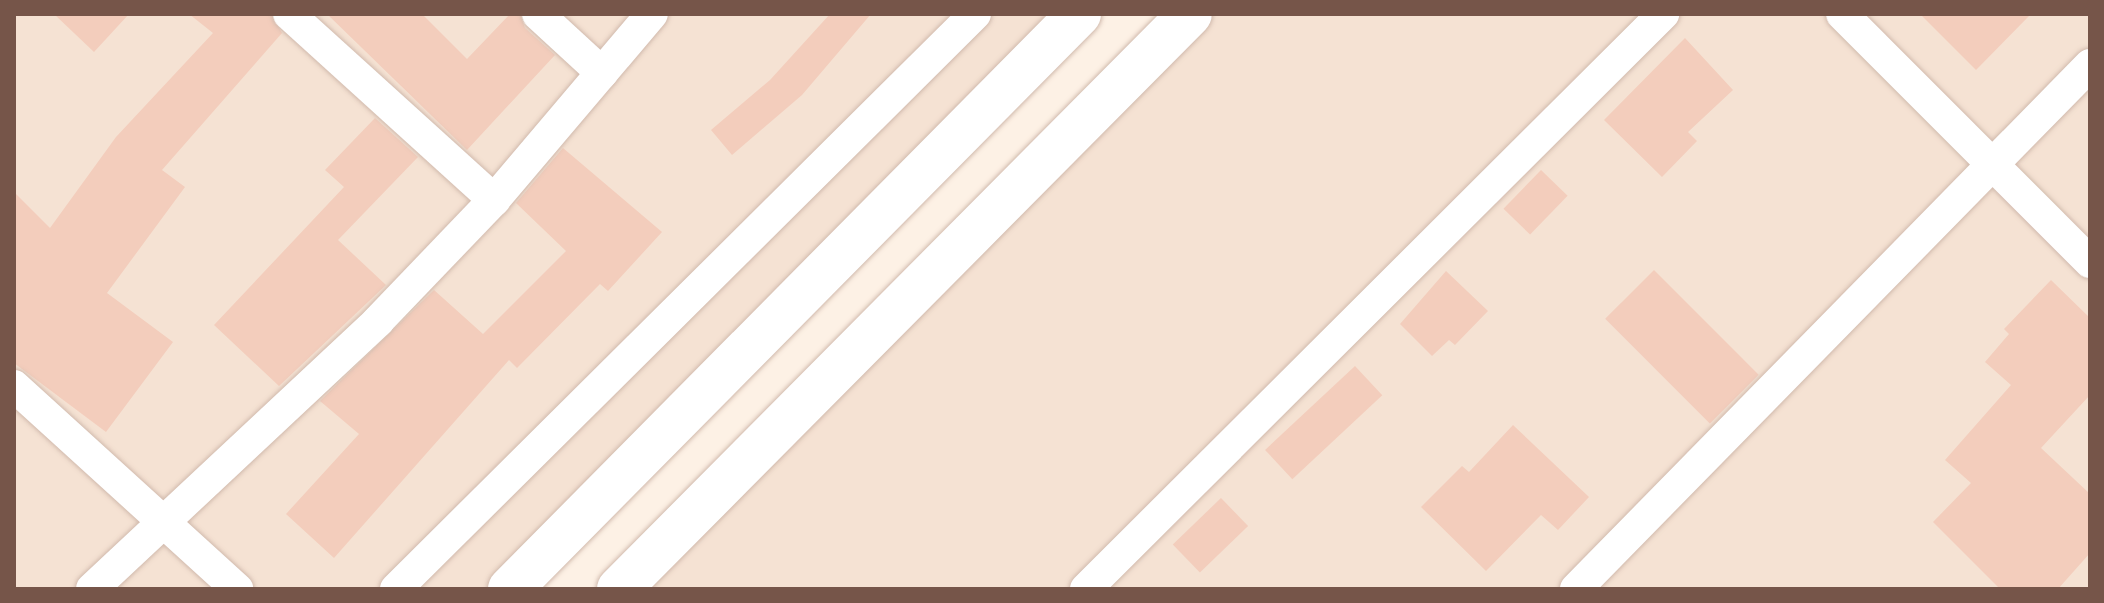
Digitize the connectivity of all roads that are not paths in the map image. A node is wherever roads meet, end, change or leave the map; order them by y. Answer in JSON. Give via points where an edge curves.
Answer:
{"nodes":[{"id":1,"x":289,"y":14,"type":"edge"},
{"id":2,"x":538,"y":14,"type":"edge"},
{"id":3,"x":652,"y":14,"type":"edge"},
{"id":4,"x":975,"y":14,"type":"edge"},
{"id":5,"x":1079,"y":14,"type":"edge"},
{"id":6,"x":1190,"y":14,"type":"edge"},
{"id":7,"x":1663,"y":14,"type":"edge"},
{"id":8,"x":1842,"y":14,"type":"edge"},
{"id":9,"x":2090,"y":65,"type":"edge"},
{"id":10,"x":602,"y":73,"type":"junction"},
{"id":11,"x":1992,"y":164,"type":"junction"},
{"id":12,"x":494,"y":200,"type":"junction"},
{"id":13,"x":2090,"y":262,"type":"edge"},
{"id":14,"x":14,"y":386,"type":"edge"},
{"id":15,"x":165,"y":524,"type":"junction"},
{"id":16,"x":92,"y":589,"type":"edge"},
{"id":17,"x":237,"y":589,"type":"edge"},
{"id":18,"x":396,"y":589,"type":"edge"},
{"id":19,"x":510,"y":589,"type":"edge"},
{"id":20,"x":619,"y":589,"type":"edge"},
{"id":21,"x":1086,"y":589,"type":"edge"},
{"id":22,"x":1576,"y":589,"type":"edge"}],
"edges":[{"from":1,"to":12,"type":"street"},
{"from":2,"to":10,"type":"street"},
{"from":3,"to":10,"type":"street"},
{"from":4,"to":18,"type":"street"},
{"from":5,"to":19,"type":"main road"},
{"from":6,"to":20,"type":"main road"},
{"from":7,"to":21,"type":"street"},
{"from":8,"to":11,"type":"street"},
{"from":9,"to":11,"type":"street"},
{"from":10,"to":12,"type":"street"},
{"from":11,"to":13,"type":"street"},
{"from":11,"to":22,"type":"street"},
{"from":12,"to":15,"type":"street","via":[[378,321]]},
{"from":14,"to":15,"type":"street"},
{"from":15,"to":16,"type":"street"},
{"from":15,"to":17,"type":"street"}]}
